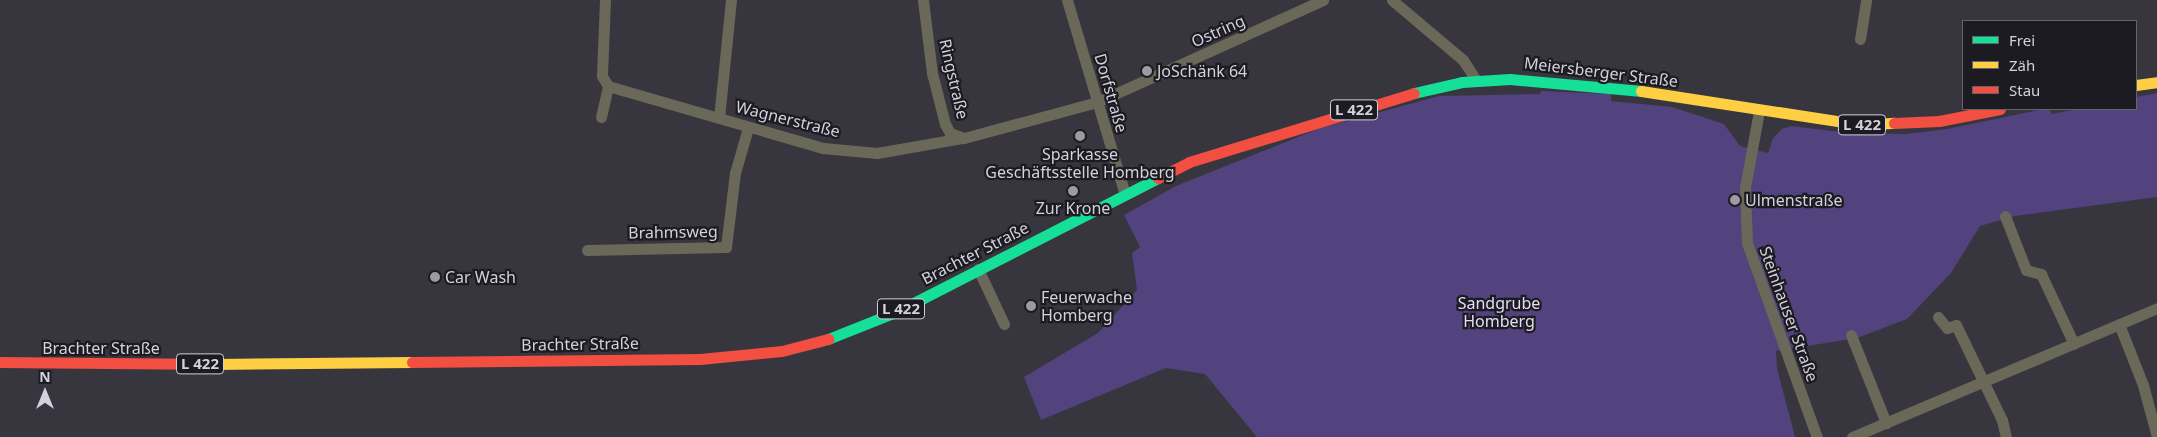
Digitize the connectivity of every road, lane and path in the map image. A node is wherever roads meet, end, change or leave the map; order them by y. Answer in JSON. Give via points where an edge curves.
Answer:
{"nodes":[{"id":1,"x":605,"y":0,"type":"edge"},
{"id":2,"x":731,"y":0,"type":"edge"},
{"id":3,"x":923,"y":0,"type":"edge"},
{"id":4,"x":1067,"y":0,"type":"edge"},
{"id":5,"x":1323,"y":0,"type":"edge"},
{"id":6,"x":1392,"y":0,"type":"edge"},
{"id":7,"x":1866,"y":0,"type":"edge"},
{"id":8,"x":1860,"y":39,"type":"dead end"},
{"id":9,"x":1476,"y":80,"type":"junction"},
{"id":10,"x":2157,"y":82,"type":"edge"},
{"id":11,"x":605,"y":84,"type":"junction"},
{"id":12,"x":2137,"y":85,"type":"edge"},
{"id":13,"x":1097,"y":102,"type":"junction"},
{"id":14,"x":1994,"y":110,"type":"edge"},
{"id":15,"x":1759,"y":111,"type":"junction"},
{"id":16,"x":601,"y":117,"type":"dead end"},
{"id":17,"x":719,"y":118,"type":"junction"},
{"id":18,"x":748,"y":128,"type":"junction"},
{"id":19,"x":964,"y":138,"type":"junction"},
{"id":20,"x":1125,"y":194,"type":"junction"},
{"id":21,"x":2005,"y":216,"type":"dead end"},
{"id":22,"x":587,"y":250,"type":"dead end"},
{"id":23,"x":978,"y":269,"type":"junction"},
{"id":24,"x":2157,"y":308,"type":"edge"},
{"id":25,"x":1938,"y":317,"type":"dead end"},
{"id":26,"x":1004,"y":324,"type":"dead end"},
{"id":27,"x":2119,"y":324,"type":"junction"},
{"id":28,"x":1851,"y":335,"type":"dead end"},
{"id":29,"x":2074,"y":344,"type":"junction"},
{"id":30,"x":0,"y":362,"type":"edge"},
{"id":31,"x":1983,"y":382,"type":"junction"},
{"id":32,"x":1886,"y":423,"type":"junction"},
{"id":33,"x":1817,"y":437,"type":"edge"},
{"id":34,"x":1852,"y":437,"type":"edge"},
{"id":35,"x":2006,"y":437,"type":"edge"},
{"id":36,"x":2157,"y":437,"type":"edge"}],
"edges":[{"from":1,"to":11,"type":"street"},
{"from":2,"to":17,"type":"street"},
{"from":3,"to":19,"type":"street","name":"Ringstraße","via":[[932,74],[945,124],[950,133]]},
{"from":4,"to":13,"type":"street","name":"Dorfstraße"},
{"from":5,"to":13,"type":"street","name":"Ostring"},
{"from":6,"to":9,"type":"street","via":[[1463,60]]},
{"from":7,"to":8,"type":"street"},
{"from":9,"to":15,"type":"main road","name":"Meiersberger Straße","number":"L 422","via":[[1510,78],[1600,85]]},
{"from":9,"to":20,"type":"main road","name":"Meiersberger Straße","number":"L 422","via":[[1407,94],[1206,156]]},
{"from":10,"to":12,"type":"main road"},
{"from":11,"to":16,"type":"street"},
{"from":11,"to":17,"type":"street","name":"Wagnerstraße"},
{"from":13,"to":19,"type":"street","name":"Ringstraße"},
{"from":13,"to":20,"type":"street","name":"Dorfstraße"},
{"from":14,"to":15,"type":"main road","name":"Meiersberger Straße","number":"L 422","via":[[1939,120],[1883,125],[1843,123]]},
{"from":15,"to":33,"type":"street","name":"Steinhauser Straße","via":[[1745,187],[1747,243]]},
{"from":17,"to":18,"type":"street","name":"Wagnerstraße"},
{"from":18,"to":19,"type":"street","name":"Wagnerstraße","via":[[823,148],[877,153]]},
{"from":18,"to":22,"type":"street","name":"Brahmsweg","via":[[735,173],[726,247]]},
{"from":20,"to":23,"type":"main road","name":"Brachter Straße","number":"L 422"},
{"from":21,"to":29,"type":"street","via":[[2026,270],[2041,274]]},
{"from":23,"to":26,"type":"street"},
{"from":23,"to":30,"type":"main road","name":"Brachter Straße","number":"L 422","via":[[849,332],[809,345],[751,356],[117,365]]},
{"from":24,"to":27,"type":"street"},
{"from":25,"to":31,"type":"street","via":[[1947,328],[1956,325]]},
{"from":27,"to":29,"type":"street"},
{"from":27,"to":36,"type":"street","via":[[2143,385]]},
{"from":28,"to":32,"type":"street"},
{"from":29,"to":31,"type":"street"},
{"from":31,"to":32,"type":"street"},
{"from":31,"to":35,"type":"street","via":[[2002,420]]},
{"from":32,"to":34,"type":"street"}]}
